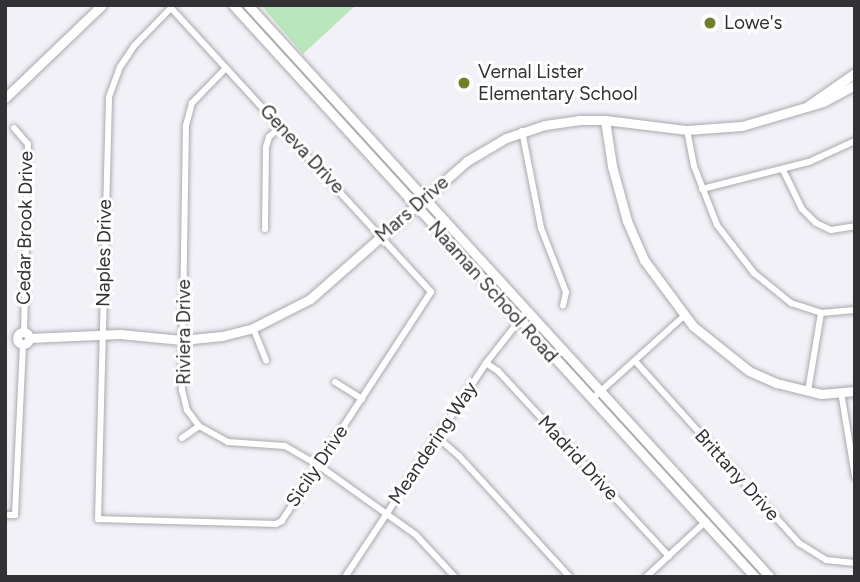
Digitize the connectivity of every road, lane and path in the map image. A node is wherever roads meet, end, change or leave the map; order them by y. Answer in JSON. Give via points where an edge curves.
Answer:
{"nodes":[{"id":1,"x":102,"y":5,"type":"edge"},
{"id":2,"x":233,"y":5,"type":"edge"},
{"id":3,"x":248,"y":5,"type":"edge"},
{"id":4,"x":171,"y":8,"type":"joint"},
{"id":5,"x":226,"y":68,"type":"junction"},
{"id":6,"x":855,"y":74,"type":"edge"},
{"id":7,"x":855,"y":85,"type":"edge"},
{"id":8,"x":5,"y":98,"type":"edge"},
{"id":9,"x":807,"y":106,"type":"junction"},
{"id":10,"x":605,"y":120,"type":"junction"},
{"id":11,"x":280,"y":127,"type":"junction"},
{"id":12,"x":15,"y":128,"type":"dead end"},
{"id":13,"x":687,"y":130,"type":"junction"},
{"id":14,"x":522,"y":131,"type":"junction"},
{"id":15,"x":855,"y":141,"type":"edge"},
{"id":16,"x":783,"y":170,"type":"junction"},
{"id":17,"x":702,"y":189,"type":"junction"},
{"id":18,"x":424,"y":198,"type":"junction"},
{"id":19,"x":415,"y":206,"type":"junction"},
{"id":20,"x":855,"y":226,"type":"edge"},
{"id":21,"x":265,"y":229,"type":"dead end"},
{"id":22,"x":381,"y":236,"type":"junction"},
{"id":23,"x":431,"y":292,"type":"joint"},
{"id":24,"x":563,"y":306,"type":"dead end"},
{"id":25,"x":855,"y":310,"type":"edge"},
{"id":26,"x":526,"y":312,"type":"junction"},
{"id":27,"x":821,"y":313,"type":"junction"},
{"id":28,"x":684,"y":316,"type":"junction"},
{"id":29,"x":518,"y":320,"type":"junction"},
{"id":30,"x":253,"y":328,"type":"junction"},
{"id":31,"x":102,"y":335,"type":"junction"},
{"id":32,"x":5,"y":338,"type":"edge"},
{"id":33,"x":23,"y":338,"type":"junction"},
{"id":34,"x":182,"y":340,"type":"junction"},
{"id":35,"x":266,"y":361,"type":"dead end"},
{"id":36,"x":635,"y":361,"type":"junction"},
{"id":37,"x":486,"y":363,"type":"junction"},
{"id":38,"x":335,"y":382,"type":"dead end"},
{"id":39,"x":808,"y":391,"type":"junction"},
{"id":40,"x":855,"y":391,"type":"edge"},
{"id":41,"x":600,"y":392,"type":"junction"},
{"id":42,"x":841,"y":392,"type":"junction"},
{"id":43,"x":362,"y":399,"type":"junction"},
{"id":44,"x":592,"y":399,"type":"junction"},
{"id":45,"x":199,"y":426,"type":"junction"},
{"id":46,"x":436,"y":436,"type":"junction"},
{"id":47,"x":182,"y":438,"type":"dead end"},
{"id":48,"x":318,"y":466,"type":"junction"},
{"id":49,"x":855,"y":477,"type":"edge"},
{"id":50,"x":387,"y":512,"type":"junction"},
{"id":51,"x":5,"y":515,"type":"edge"},
{"id":52,"x":98,"y":519,"type":"joint"},
{"id":53,"x":708,"y":519,"type":"junction"},
{"id":54,"x":669,"y":555,"type":"junction"},
{"id":55,"x":855,"y":563,"type":"edge"},
{"id":56,"x":345,"y":577,"type":"edge"},
{"id":57,"x":455,"y":577,"type":"edge"},
{"id":58,"x":570,"y":577,"type":"edge"},
{"id":59,"x":646,"y":577,"type":"edge"},
{"id":60,"x":755,"y":577,"type":"edge"},
{"id":61,"x":770,"y":577,"type":"edge"}],
"edges":[{"from":1,"to":8,"type":"main road"},
{"from":2,"to":19,"type":"main road","name":"Naaman School Road"},
{"from":3,"to":18,"type":"main road","name":"Naaman School Road"},
{"from":4,"to":5,"type":"street","name":"Geneva Drive"},
{"from":4,"to":31,"type":"street","name":"Naples Drive","via":[[134,46],[109,97]]},
{"from":5,"to":11,"type":"street","name":"Geneva Drive"},
{"from":5,"to":34,"type":"street","name":"Riviera Drive","via":[[188,110]]},
{"from":6,"to":9,"type":"main road","name":"Mars Drive"},
{"from":7,"to":9,"type":"main road","name":"Mars Drive"},
{"from":9,"to":13,"type":"main road","name":"Mars Drive","via":[[742,126]]},
{"from":10,"to":13,"type":"main road","name":"Mars Drive"},
{"from":10,"to":14,"type":"main road","name":"Mars Drive"},
{"from":10,"to":28,"type":"main road","via":[[627,221],[644,260]]},
{"from":11,"to":21,"type":"street","via":[[266,147]]},
{"from":11,"to":22,"type":"street","name":"Geneva Drive"},
{"from":12,"to":33,"type":"street","name":"Cedar Brook Drive","via":[[28,144]]},
{"from":13,"to":17,"type":"street"},
{"from":14,"to":18,"type":"main road","name":"Mars Drive","via":[[477,154]]},
{"from":14,"to":24,"type":"street","via":[[541,228],[566,292]]},
{"from":15,"to":16,"type":"street"},
{"from":16,"to":17,"type":"street"},
{"from":16,"to":20,"type":"street","via":[[802,209],[816,223],[831,230]]},
{"from":17,"to":27,"type":"street","via":[[723,234],[754,274],[791,303]]},
{"from":18,"to":19,"type":"main road","name":"Mars Drive"},
{"from":18,"to":26,"type":"main road","name":"Naaman School Road"},
{"from":19,"to":22,"type":"main road","name":"Mars Drive"},
{"from":19,"to":29,"type":"main road","name":"Naaman School Road"},
{"from":22,"to":23,"type":"street","name":"Geneva Drive"},
{"from":22,"to":30,"type":"main road","name":"Mars Drive","via":[[310,299]]},
{"from":23,"to":43,"type":"street","name":"Sicily Drive"},
{"from":25,"to":27,"type":"street"},
{"from":26,"to":29,"type":"street","name":"Meandering Way"},
{"from":26,"to":41,"type":"main road","name":"Naaman School Road"},
{"from":27,"to":39,"type":"street"},
{"from":28,"to":36,"type":"street"},
{"from":28,"to":39,"type":"main road","via":[[749,371]]},
{"from":29,"to":37,"type":"street","name":"Meandering Way"},
{"from":29,"to":44,"type":"main road","name":"Naaman School Road"},
{"from":30,"to":34,"type":"main road","name":"Mars Drive"},
{"from":30,"to":35,"type":"street"},
{"from":31,"to":33,"type":"main road","name":"Mars Drive"},
{"from":31,"to":34,"type":"main road","name":"Mars Drive"},
{"from":31,"to":52,"type":"street","name":"Naples Drive"},
{"from":32,"to":33,"type":"main road","name":"Mars Drive"},
{"from":33,"to":51,"type":"street","name":"Cedar Brook Drive","via":[[15,515]]},
{"from":34,"to":45,"type":"street","name":"Riviera Drive","via":[[182,390],[187,410]]},
{"from":36,"to":41,"type":"street"},
{"from":36,"to":55,"type":"street","name":"Brittany Drive","via":[[799,543],[826,560]]},
{"from":37,"to":46,"type":"street","name":"Meandering Way"},
{"from":37,"to":54,"type":"street","name":"Madrid Drive"},
{"from":38,"to":43,"type":"street"},
{"from":39,"to":42,"type":"main road"},
{"from":40,"to":42,"type":"main road"},
{"from":41,"to":44,"type":"street"},
{"from":41,"to":53,"type":"main road","name":"Naaman School Road"},
{"from":42,"to":49,"type":"street"},
{"from":43,"to":48,"type":"street","name":"Sicily Drive"},
{"from":44,"to":53,"type":"main road","name":"Naaman School Road"},
{"from":45,"to":47,"type":"street"},
{"from":45,"to":48,"type":"street","via":[[228,442],[285,446]]},
{"from":46,"to":50,"type":"street","name":"Meandering Way"},
{"from":46,"to":58,"type":"street"},
{"from":48,"to":50,"type":"street"},
{"from":48,"to":52,"type":"street","name":"Sicily Drive","via":[[276,524]]},
{"from":50,"to":56,"type":"street","name":"Meandering Way"},
{"from":50,"to":57,"type":"street"},
{"from":53,"to":54,"type":"street"},
{"from":53,"to":60,"type":"main road","name":"Naaman School Road"},
{"from":53,"to":61,"type":"main road","name":"Naaman School Road"},
{"from":54,"to":59,"type":"street"}]}
